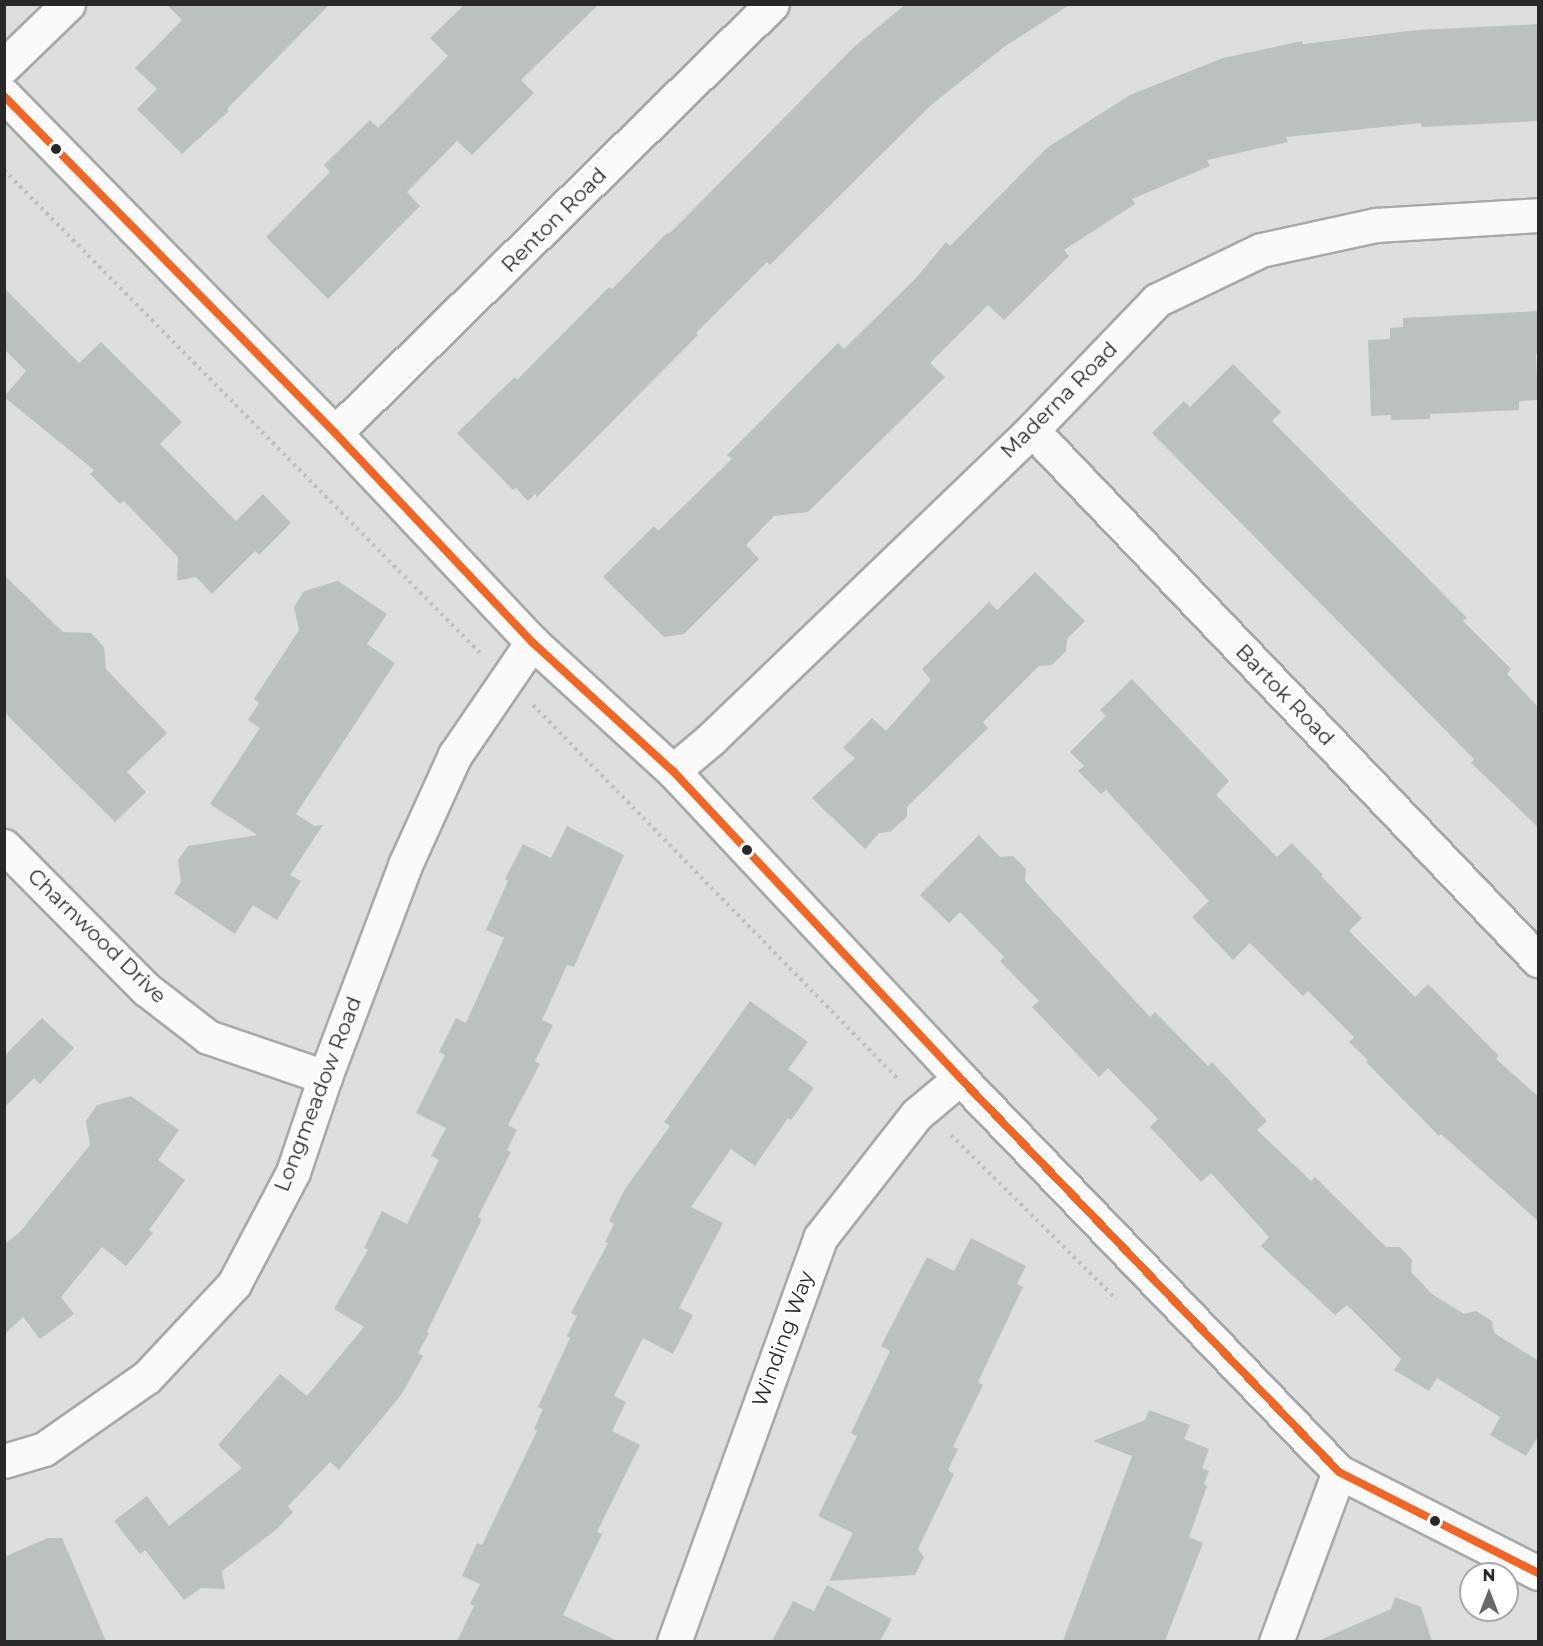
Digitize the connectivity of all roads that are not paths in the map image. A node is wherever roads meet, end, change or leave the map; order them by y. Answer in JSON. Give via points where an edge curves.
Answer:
{"nodes":[{"id":1,"x":68,"y":4,"type":"edge"},
{"id":2,"x":772,"y":4,"type":"edge"},
{"id":3,"x":4,"y":66,"type":"edge"},
{"id":4,"x":4,"y":95,"type":"edge"},
{"id":5,"x":1539,"y":214,"type":"edge"},
{"id":6,"x":1032,"y":430,"type":"junction"},
{"id":7,"x":334,"y":433,"type":"junction"},
{"id":8,"x":532,"y":642,"type":"junction"},
{"id":9,"x":673,"y":771,"type":"junction"},
{"id":10,"x":4,"y":846,"type":"edge"},
{"id":11,"x":1534,"y":947,"type":"edge"},
{"id":12,"x":325,"y":1077,"type":"junction"},
{"id":13,"x":960,"y":1078,"type":"junction"},
{"id":14,"x":4,"y":1461,"type":"edge"},
{"id":15,"x":1339,"y":1472,"type":"junction"},
{"id":16,"x":1539,"y":1573,"type":"edge"},
{"id":17,"x":674,"y":1641,"type":"edge"},
{"id":18,"x":1276,"y":1641,"type":"edge"}],
"edges":[{"from":1,"to":3,"type":"street"},
{"from":2,"to":7,"type":"street","name":"Renton Road"},
{"from":4,"to":7,"type":"street"},
{"from":5,"to":6,"type":"street","name":"Maderna Road","via":[[1376,225],[1261,250],[1157,300]]},
{"from":6,"to":9,"type":"street","name":"Maderna Road"},
{"from":6,"to":11,"type":"street","name":"Bartok Road"},
{"from":7,"to":8,"type":"street"},
{"from":8,"to":9,"type":"street"},
{"from":8,"to":12,"type":"street","name":"Longmeadow Road","via":[[455,755],[405,865]]},
{"from":9,"to":13,"type":"street"},
{"from":10,"to":12,"type":"street","name":"Charnwood Drive","via":[[146,989],[208,1037]]},
{"from":12,"to":14,"type":"street","name":"Longmeadow Road","via":[[293,1173],[234,1284],[147,1377],[44,1449]]},
{"from":13,"to":15,"type":"street"},
{"from":13,"to":17,"type":"street","name":"Winding Way","via":[[926,1106],[820,1238]]},
{"from":15,"to":16,"type":"street"},
{"from":15,"to":18,"type":"street"}]}
